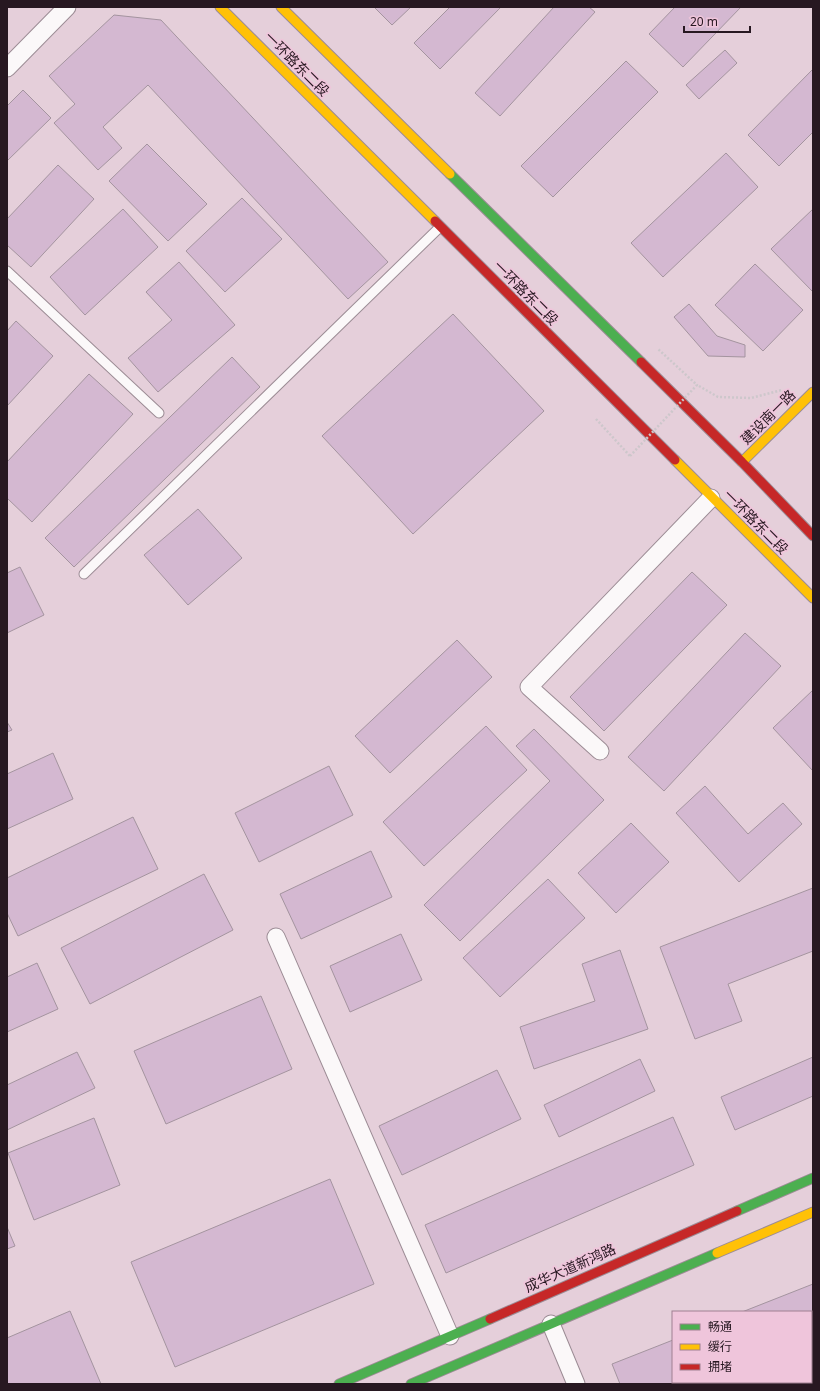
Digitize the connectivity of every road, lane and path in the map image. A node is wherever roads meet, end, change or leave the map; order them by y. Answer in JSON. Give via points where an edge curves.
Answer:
{"nodes":[{"id":1,"x":67,"y":7,"type":"edge"},
{"id":2,"x":220,"y":7,"type":"edge"},
{"id":3,"x":281,"y":7,"type":"edge"},
{"id":4,"x":7,"y":68,"type":"edge"},
{"id":5,"x":440,"y":227,"type":"junction"},
{"id":6,"x":7,"y":271,"type":"edge"},
{"id":7,"x":658,"y":349,"type":"dead end"},
{"id":8,"x":697,"y":385,"type":"junction"},
{"id":9,"x":784,"y":389,"type":"dead end"},
{"id":10,"x":813,"y":392,"type":"edge"},
{"id":11,"x":159,"y":413,"type":"dead end"},
{"id":12,"x":596,"y":419,"type":"dead end"},
{"id":13,"x":742,"y":462,"type":"junction"},
{"id":14,"x":712,"y":498,"type":"junction"},
{"id":15,"x":813,"y":536,"type":"edge"},
{"id":16,"x":84,"y":574,"type":"dead end"},
{"id":17,"x":813,"y":598,"type":"edge"},
{"id":18,"x":600,"y":751,"type":"dead end"},
{"id":19,"x":276,"y":937,"type":"dead end"},
{"id":20,"x":813,"y":1178,"type":"edge"},
{"id":21,"x":813,"y":1212,"type":"edge"},
{"id":22,"x":551,"y":1324,"type":"junction"},
{"id":23,"x":450,"y":1336,"type":"junction"},
{"id":24,"x":339,"y":1384,"type":"edge"},
{"id":25,"x":411,"y":1384,"type":"edge"},
{"id":26,"x":576,"y":1384,"type":"edge"}],
"edges":[{"from":1,"to":4,"type":"street"},
{"from":2,"to":5,"type":"main road","name":"一环路东二段"},
{"from":3,"to":13,"type":"main road","name":"一环路东二段"},
{"from":5,"to":14,"type":"main road","name":"一环路东二段"},
{"from":5,"to":16,"type":"lane"},
{"from":6,"to":11,"type":"lane"},
{"from":7,"to":8,"type":"path","bridge":true},
{"from":8,"to":9,"type":"path","via":[[718,397],[751,398]]},
{"from":8,"to":12,"type":"path","bridge":true,"via":[[630,456]]},
{"from":10,"to":13,"type":"main road","name":"建设南一路"},
{"from":13,"to":15,"type":"main road","name":"一环路东二段"},
{"from":14,"to":17,"type":"main road","name":"一环路东二段"},
{"from":14,"to":18,"type":"street","via":[[529,687]]},
{"from":19,"to":23,"type":"street"},
{"from":20,"to":23,"type":"main road","name":"成华大道新鸿路"},
{"from":21,"to":22,"type":"main road"},
{"from":22,"to":25,"type":"main road"},
{"from":22,"to":26,"type":"street"},
{"from":23,"to":24,"type":"main road","name":"成华大道新鸿路"}]}
